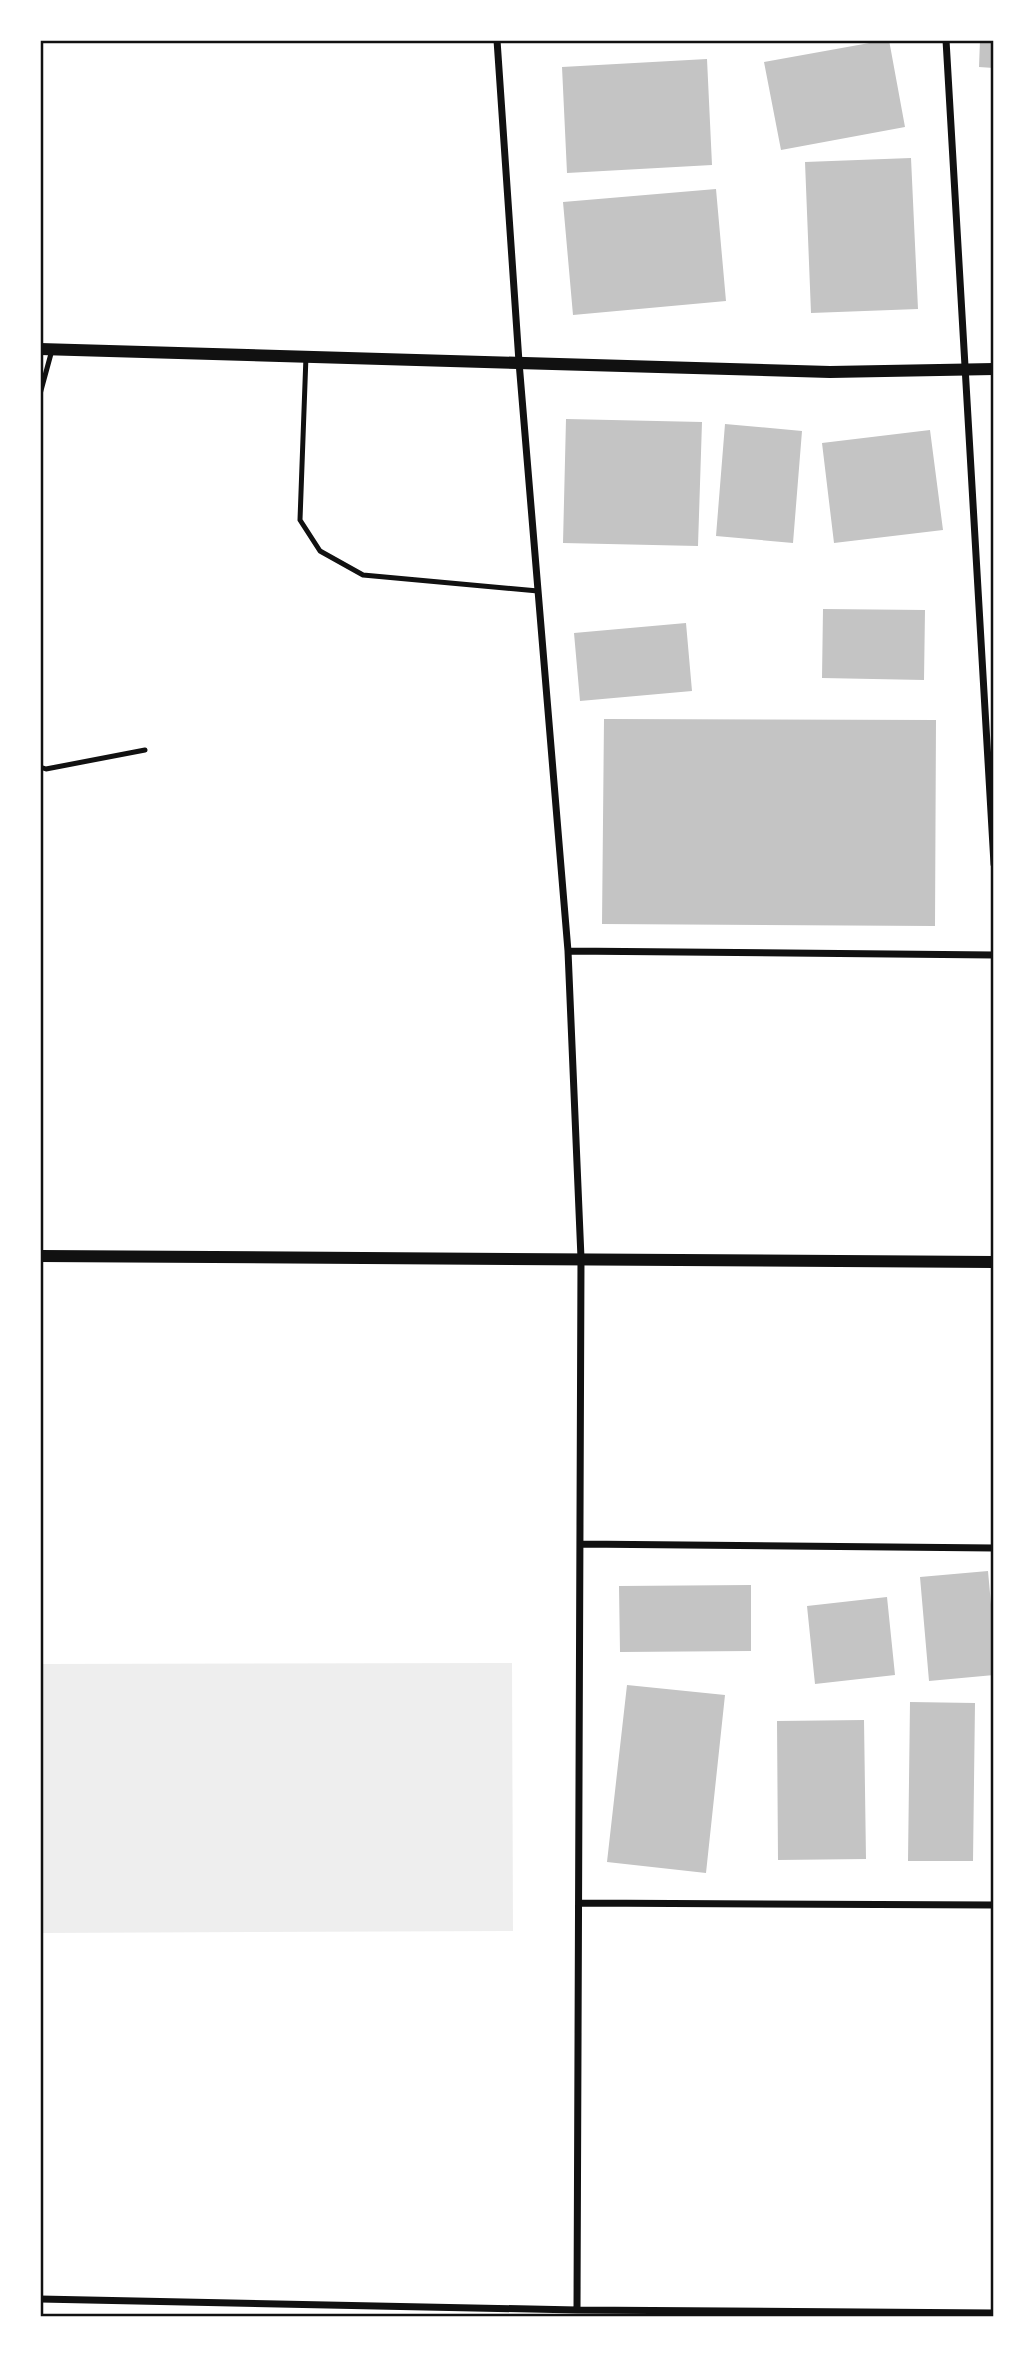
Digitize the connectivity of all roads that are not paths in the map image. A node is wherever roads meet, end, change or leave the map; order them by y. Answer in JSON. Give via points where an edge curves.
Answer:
{"nodes":[{"id":1,"x":497,"y":40,"type":"edge"},
{"id":2,"x":946,"y":40,"type":"edge"},
{"id":3,"x":46,"y":350,"type":"edge"},
{"id":4,"x":306,"y":356,"type":"junction"},
{"id":5,"x":519,"y":362,"type":"junction"},
{"id":6,"x":994,"y":369,"type":"edge"},
{"id":7,"x":967,"y":371,"type":"junction"},
{"id":8,"x":40,"y":394,"type":"edge"},
{"id":9,"x":538,"y":591,"type":"junction"},
{"id":10,"x":145,"y":750,"type":"dead end"},
{"id":11,"x":40,"y":767,"type":"edge"},
{"id":12,"x":994,"y":864,"type":"edge"},
{"id":13,"x":568,"y":951,"type":"junction"},
{"id":14,"x":994,"y":955,"type":"edge"},
{"id":15,"x":40,"y":1256,"type":"edge"},
{"id":16,"x":581,"y":1258,"type":"junction"},
{"id":17,"x":994,"y":1262,"type":"edge"},
{"id":18,"x":580,"y":1544,"type":"junction"},
{"id":19,"x":994,"y":1548,"type":"edge"},
{"id":20,"x":580,"y":1903,"type":"junction"},
{"id":21,"x":994,"y":1905,"type":"edge"},
{"id":22,"x":40,"y":2299,"type":"edge"},
{"id":23,"x":577,"y":2310,"type":"junction"},
{"id":24,"x":994,"y":2313,"type":"edge"},
{"id":25,"x":862,"y":2315,"type":"edge"}],
"edges":[{"from":1,"to":5,"type":"street"},
{"from":2,"to":7,"type":"street"},
{"from":3,"to":4,"type":"street"},
{"from":3,"to":8,"type":"lane"},
{"from":4,"to":5,"type":"street"},
{"from":4,"to":9,"type":"lane","via":[[300,520],[320,551],[363,575]]},
{"from":5,"to":7,"type":"street","via":[[830,372]]},
{"from":5,"to":9,"type":"street"},
{"from":6,"to":7,"type":"street"},
{"from":7,"to":12,"type":"street"},
{"from":9,"to":13,"type":"street"},
{"from":10,"to":11,"type":"lane"},
{"from":13,"to":14,"type":"street"},
{"from":13,"to":16,"type":"street"},
{"from":15,"to":16,"type":"street"},
{"from":16,"to":17,"type":"street"},
{"from":16,"to":18,"type":"street"},
{"from":18,"to":19,"type":"street"},
{"from":18,"to":20,"type":"street"},
{"from":20,"to":21,"type":"street"},
{"from":20,"to":23,"type":"street"},
{"from":22,"to":23,"type":"street"},
{"from":23,"to":25,"type":"street"},
{"from":24,"to":25,"type":"street"}]}
